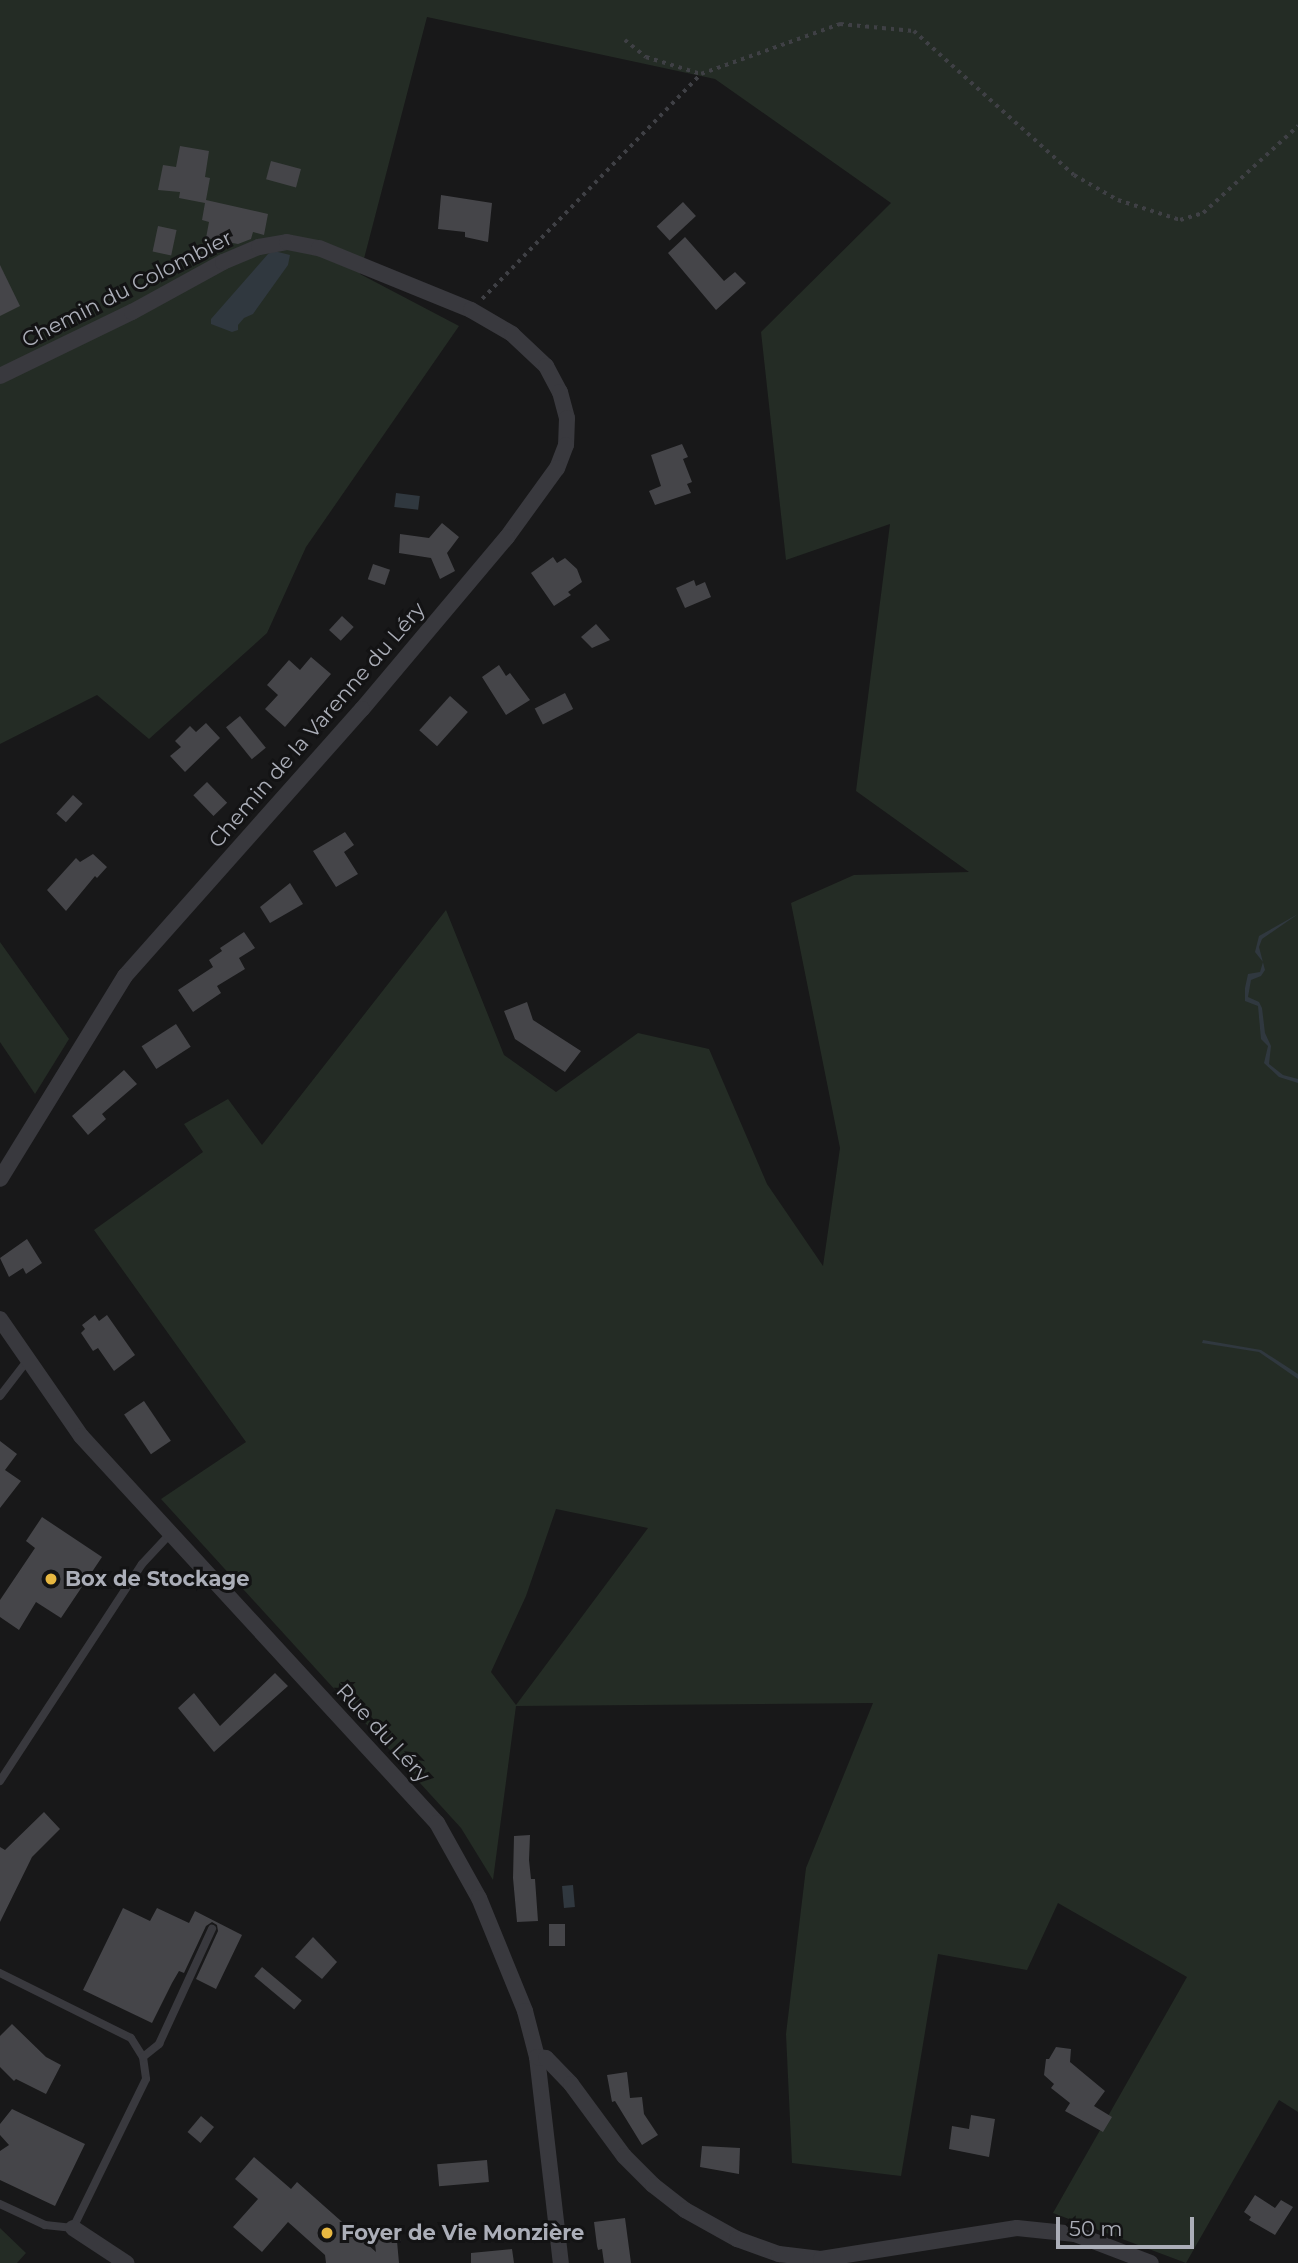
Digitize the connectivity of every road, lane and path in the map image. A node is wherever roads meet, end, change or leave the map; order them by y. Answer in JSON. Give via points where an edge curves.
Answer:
{"nodes":[{"id":1,"x":625,"y":40,"type":"dead end"},
{"id":2,"x":701,"y":74,"type":"junction"},
{"id":3,"x":1298,"y":126,"type":"edge"},
{"id":4,"x":471,"y":310,"type":"junction"},
{"id":5,"x":0,"y":376,"type":"edge"},
{"id":6,"x":0,"y":1179,"type":"edge"},
{"id":7,"x":0,"y":1319,"type":"edge"},
{"id":8,"x":27,"y":1361,"type":"junction"},
{"id":9,"x":0,"y":1396,"type":"edge"},
{"id":10,"x":171,"y":1533,"type":"junction"},
{"id":11,"x":0,"y":1781,"type":"edge"},
{"id":12,"x":212,"y":1929,"type":"dead end"},
{"id":13,"x":0,"y":1973,"type":"edge"},
{"id":14,"x":143,"y":2057,"type":"junction"},
{"id":15,"x":537,"y":2057,"type":"junction"},
{"id":16,"x":0,"y":2204,"type":"edge"},
{"id":17,"x":72,"y":2228,"type":"junction"},
{"id":18,"x":126,"y":2263,"type":"edge"},
{"id":19,"x":561,"y":2263,"type":"edge"},
{"id":20,"x":1151,"y":2263,"type":"edge"}],
"edges":[{"from":1,"to":2,"type":"path","via":[[646,57]]},
{"from":2,"to":3,"type":"path","via":[[840,24],[914,32],[1074,175],[1118,200],[1180,220],[1203,214]]},
{"from":2,"to":4,"type":"path"},
{"from":4,"to":5,"type":"street","name":"Chemin du Colombier","via":[[319,248],[287,242],[259,247],[223,262]]},
{"from":4,"to":6,"type":"street","name":"Chemin de la Varenne du Léry","via":[[512,334],[546,366],[567,418],[566,445],[557,468],[508,537],[362,709],[125,976]]},
{"from":7,"to":8,"type":"street","name":"Rue du Léry"},
{"from":8,"to":9,"type":"lane"},
{"from":8,"to":10,"type":"street","name":"Rue du Léry","via":[[81,1436]]},
{"from":10,"to":11,"type":"lane","via":[[142,1564]]},
{"from":10,"to":15,"type":"street","name":"Rue du Léry","via":[[437,1823],[479,1898],[525,2011]]},
{"from":12,"to":14,"type":"lane","via":[[159,2044]]},
{"from":13,"to":14,"type":"lane","via":[[131,2038]]},
{"from":14,"to":17,"type":"lane","via":[[146,2078]]},
{"from":15,"to":19,"type":"street","name":"Rue du Léry"},
{"from":15,"to":20,"type":"street","via":[[546,2058],[571,2084],[624,2156],[653,2185],[685,2210],[737,2239],[779,2254],[821,2259],[1033,2228],[1076,2234]]},
{"from":16,"to":17,"type":"lane","via":[[45,2225]]},
{"from":17,"to":18,"type":"street"}]}
